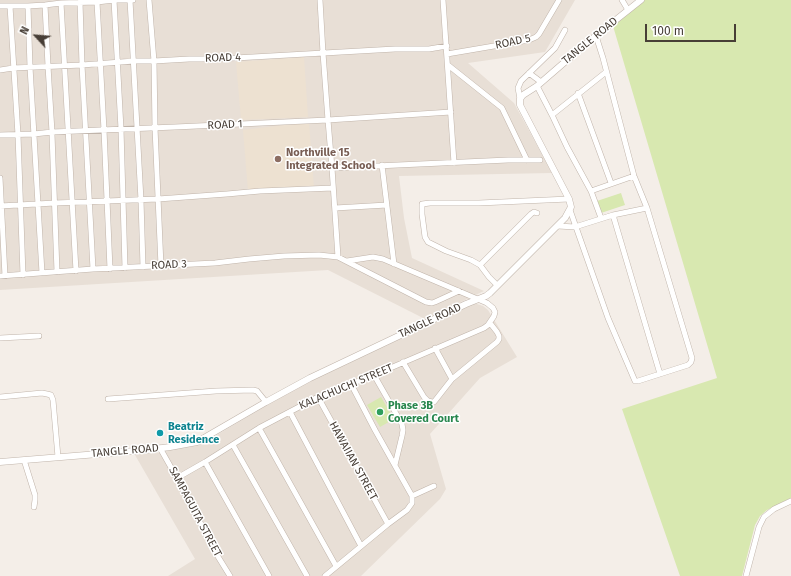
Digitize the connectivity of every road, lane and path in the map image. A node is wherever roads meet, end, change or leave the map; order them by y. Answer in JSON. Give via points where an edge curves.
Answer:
{"nodes":[{"id":1,"x":114,"y":0,"type":"edge"},
{"id":2,"x":132,"y":0,"type":"edge"},
{"id":3,"x":149,"y":0,"type":"edge"},
{"id":4,"x":320,"y":0,"type":"edge"},
{"id":5,"x":443,"y":0,"type":"edge"},
{"id":6,"x":559,"y":0,"type":"edge"},
{"id":7,"x":622,"y":0,"type":"edge"},
{"id":8,"x":641,"y":0,"type":"edge"},
{"id":9,"x":80,"y":2,"type":"junction"},
{"id":10,"x":97,"y":2,"type":"junction"},
{"id":11,"x":61,"y":3,"type":"junction"},
{"id":12,"x":45,"y":5,"type":"junction"},
{"id":13,"x":0,"y":6,"type":"edge"},
{"id":14,"x":10,"y":6,"type":"junction"},
{"id":15,"x":28,"y":6,"type":"junction"},
{"id":16,"x":628,"y":10,"type":"junction"},
{"id":17,"x":565,"y":30,"type":"dead end"},
{"id":18,"x":596,"y":36,"type":"junction"},
{"id":19,"x":446,"y":46,"type":"junction"},
{"id":20,"x":323,"y":53,"type":"junction"},
{"id":21,"x":447,"y":54,"type":"junction"},
{"id":22,"x":134,"y":61,"type":"junction"},
{"id":23,"x":154,"y":61,"type":"junction"},
{"id":24,"x":118,"y":62,"type":"junction"},
{"id":25,"x":100,"y":64,"type":"junction"},
{"id":26,"x":65,"y":65,"type":"junction"},
{"id":27,"x":82,"y":65,"type":"junction"},
{"id":28,"x":448,"y":65,"type":"junction"},
{"id":29,"x":48,"y":66,"type":"junction"},
{"id":30,"x":30,"y":67,"type":"junction"},
{"id":31,"x":13,"y":68,"type":"junction"},
{"id":32,"x":0,"y":70,"type":"edge"},
{"id":33,"x":606,"y":72,"type":"junction"},
{"id":34,"x":529,"y":73,"type":"junction"},
{"id":35,"x":539,"y":84,"type":"junction"},
{"id":36,"x":578,"y":94,"type":"junction"},
{"id":37,"x":520,"y":99,"type":"junction"},
{"id":38,"x":451,"y":112,"type":"junction"},
{"id":39,"x":552,"y":115,"type":"junction"},
{"id":40,"x":328,"y":120,"type":"junction"},
{"id":41,"x":137,"y":128,"type":"junction"},
{"id":42,"x":155,"y":128,"type":"junction"},
{"id":43,"x":121,"y":129,"type":"junction"},
{"id":44,"x":104,"y":130,"type":"junction"},
{"id":45,"x":68,"y":131,"type":"junction"},
{"id":46,"x":86,"y":131,"type":"junction"},
{"id":47,"x":52,"y":132,"type":"junction"},
{"id":48,"x":34,"y":134,"type":"junction"},
{"id":49,"x":0,"y":135,"type":"edge"},
{"id":50,"x":18,"y":135,"type":"junction"},
{"id":51,"x":527,"y":160,"type":"junction"},
{"id":52,"x":540,"y":160,"type":"dead end"},
{"id":53,"x":454,"y":163,"type":"junction"},
{"id":54,"x":382,"y":166,"type":"junction"},
{"id":55,"x":332,"y":168,"type":"junction"},
{"id":56,"x":634,"y":176,"type":"junction"},
{"id":57,"x":0,"y":178,"type":"edge"},
{"id":58,"x":611,"y":184,"type":"junction"},
{"id":59,"x":333,"y":188,"type":"junction"},
{"id":60,"x":591,"y":191,"type":"junction"},
{"id":61,"x":158,"y":199,"type":"junction"},
{"id":62,"x":568,"y":199,"type":"junction"},
{"id":63,"x":123,"y":200,"type":"junction"},
{"id":64,"x":141,"y":200,"type":"junction"},
{"id":65,"x":106,"y":201,"type":"junction"},
{"id":66,"x":72,"y":202,"type":"junction"},
{"id":67,"x":90,"y":202,"type":"junction"},
{"id":68,"x":55,"y":203,"type":"junction"},
{"id":69,"x":38,"y":204,"type":"junction"},
{"id":70,"x":21,"y":205,"type":"junction"},
{"id":71,"x":387,"y":205,"type":"junction"},
{"id":72,"x":1,"y":206,"type":"edge"},
{"id":73,"x":335,"y":208,"type":"junction"},
{"id":74,"x":647,"y":208,"type":"junction"},
{"id":75,"x":570,"y":210,"type":"junction"},
{"id":76,"x":537,"y":213,"type":"dead end"},
{"id":77,"x":613,"y":215,"type":"junction"},
{"id":78,"x":601,"y":218,"type":"junction"},
{"id":79,"x":558,"y":226,"type":"junction"},
{"id":80,"x":575,"y":227,"type":"junction"},
{"id":81,"x":338,"y":256,"type":"junction"},
{"id":82,"x":347,"y":262,"type":"junction"},
{"id":83,"x":394,"y":264,"type":"junction"},
{"id":84,"x":480,"y":265,"type":"junction"},
{"id":85,"x":161,"y":266,"type":"junction"},
{"id":86,"x":143,"y":267,"type":"junction"},
{"id":87,"x":125,"y":268,"type":"junction"},
{"id":88,"x":93,"y":269,"type":"junction"},
{"id":89,"x":110,"y":269,"type":"junction"},
{"id":90,"x":76,"y":271,"type":"junction"},
{"id":91,"x":58,"y":272,"type":"junction"},
{"id":92,"x":42,"y":273,"type":"junction"},
{"id":93,"x":24,"y":275,"type":"junction"},
{"id":94,"x":2,"y":276,"type":"edge"},
{"id":95,"x":497,"y":285,"type":"junction"},
{"id":96,"x":460,"y":291,"type":"junction"},
{"id":97,"x":478,"y":299,"type":"junction"},
{"id":98,"x":490,"y":323,"type":"junction"},
{"id":99,"x":39,"y":336,"type":"dead end"},
{"id":100,"x":0,"y":338,"type":"edge"},
{"id":101,"x":435,"y":348,"type":"junction"},
{"id":102,"x":403,"y":362,"type":"junction"},
{"id":103,"x":660,"y":374,"type":"junction"},
{"id":104,"x":374,"y":375,"type":"junction"},
{"id":105,"x":452,"y":379,"type":"junction"},
{"id":106,"x":351,"y":384,"type":"junction"},
{"id":107,"x":0,"y":397,"type":"edge"},
{"id":108,"x":318,"y":397,"type":"junction"},
{"id":109,"x":108,"y":399,"type":"dead end"},
{"id":110,"x":266,"y":402,"type":"junction"},
{"id":111,"x":290,"y":412,"type":"junction"},
{"id":112,"x":259,"y":428,"type":"junction"},
{"id":113,"x":233,"y":445,"type":"junction"},
{"id":114,"x":160,"y":448,"type":"junction"},
{"id":115,"x":58,"y":457,"type":"junction"},
{"id":116,"x":24,"y":460,"type":"junction"},
{"id":117,"x":0,"y":462,"type":"edge"},
{"id":118,"x":205,"y":462,"type":"junction"},
{"id":119,"x":395,"y":465,"type":"junction"},
{"id":120,"x":177,"y":478,"type":"junction"},
{"id":121,"x":434,"y":486,"type":"dead end"},
{"id":122,"x":412,"y":496,"type":"junction"},
{"id":123,"x":791,"y":501,"type":"edge"},
{"id":124,"x":34,"y":507,"type":"dead end"},
{"id":125,"x":388,"y":524,"type":"junction"},
{"id":126,"x":361,"y":546,"type":"junction"},
{"id":127,"x":336,"y":566,"type":"junction"},
{"id":128,"x":230,"y":576,"type":"edge"},
{"id":129,"x":269,"y":576,"type":"edge"},
{"id":130,"x":307,"y":576,"type":"edge"},
{"id":131,"x":325,"y":576,"type":"edge"},
{"id":132,"x":746,"y":576,"type":"edge"}],
"edges":[{"from":1,"to":2,"type":"street"},
{"from":1,"to":10,"type":"street"},
{"from":1,"to":24,"type":"street"},
{"from":2,"to":22,"type":"street"},
{"from":3,"to":23,"type":"street"},
{"from":4,"to":20,"type":"street"},
{"from":5,"to":19,"type":"street"},
{"from":6,"to":21,"type":"street","name":"ROAD 5","via":[[536,37]]},
{"from":7,"to":16,"type":"street"},
{"from":8,"to":16,"type":"street","name":"TANGLE ROAD"},
{"from":9,"to":10,"type":"street"},
{"from":9,"to":11,"type":"street"},
{"from":9,"to":27,"type":"street"},
{"from":10,"to":25,"type":"street"},
{"from":11,"to":12,"type":"street"},
{"from":11,"to":26,"type":"street"},
{"from":12,"to":15,"type":"street"},
{"from":12,"to":29,"type":"street"},
{"from":13,"to":14,"type":"street"},
{"from":14,"to":15,"type":"street"},
{"from":14,"to":31,"type":"street"},
{"from":15,"to":30,"type":"street"},
{"from":16,"to":18,"type":"street","name":"TANGLE ROAD"},
{"from":17,"to":34,"type":"street","via":[[555,48]]},
{"from":18,"to":33,"type":"street"},
{"from":18,"to":35,"type":"street","name":"TANGLE ROAD"},
{"from":19,"to":20,"type":"street","name":"ROAD 4"},
{"from":19,"to":21,"type":"street"},
{"from":20,"to":23,"type":"street","name":"ROAD 4"},
{"from":20,"to":40,"type":"street"},
{"from":21,"to":28,"type":"street"},
{"from":22,"to":23,"type":"street","name":"ROAD 4"},
{"from":22,"to":24,"type":"street","name":"ROAD 4"},
{"from":22,"to":41,"type":"street"},
{"from":23,"to":42,"type":"street"},
{"from":24,"to":25,"type":"street","name":"ROAD 4"},
{"from":24,"to":43,"type":"street"},
{"from":25,"to":27,"type":"street","name":"ROAD 4"},
{"from":25,"to":44,"type":"street"},
{"from":26,"to":27,"type":"street","name":"ROAD 4"},
{"from":26,"to":29,"type":"street","name":"ROAD 4"},
{"from":26,"to":45,"type":"street"},
{"from":27,"to":46,"type":"street"},
{"from":28,"to":38,"type":"street"},
{"from":28,"to":51,"type":"street","via":[[502,108]]},
{"from":29,"to":30,"type":"street","name":"ROAD 4"},
{"from":29,"to":47,"type":"street"},
{"from":30,"to":31,"type":"street","name":"ROAD 4"},
{"from":30,"to":48,"type":"street"},
{"from":31,"to":32,"type":"street","name":"ROAD 4"},
{"from":31,"to":50,"type":"street"},
{"from":33,"to":36,"type":"street"},
{"from":33,"to":56,"type":"street"},
{"from":34,"to":35,"type":"street"},
{"from":34,"to":37,"type":"street","via":[[519,85]]},
{"from":35,"to":37,"type":"street","name":"TANGLE ROAD"},
{"from":35,"to":39,"type":"street"},
{"from":36,"to":39,"type":"street"},
{"from":36,"to":58,"type":"street"},
{"from":37,"to":62,"type":"street","via":[[520,105]]},
{"from":38,"to":40,"type":"street","name":"ROAD 1"},
{"from":38,"to":53,"type":"street"},
{"from":39,"to":60,"type":"street"},
{"from":40,"to":42,"type":"street","name":"ROAD 1"},
{"from":40,"to":55,"type":"street"},
{"from":41,"to":42,"type":"street","name":"ROAD 1"},
{"from":41,"to":43,"type":"street","name":"ROAD 1"},
{"from":41,"to":64,"type":"street"},
{"from":42,"to":61,"type":"street"},
{"from":43,"to":44,"type":"street","name":"ROAD 1"},
{"from":43,"to":63,"type":"street"},
{"from":44,"to":46,"type":"street","name":"ROAD 1"},
{"from":44,"to":65,"type":"street"},
{"from":45,"to":46,"type":"street","name":"ROAD 1"},
{"from":45,"to":47,"type":"street","name":"ROAD 1"},
{"from":45,"to":66,"type":"street"},
{"from":46,"to":67,"type":"street"},
{"from":47,"to":48,"type":"street","name":"ROAD 1"},
{"from":47,"to":68,"type":"street"},
{"from":48,"to":50,"type":"street","name":"ROAD 1"},
{"from":48,"to":69,"type":"street"},
{"from":49,"to":50,"type":"street","name":"ROAD 1"},
{"from":50,"to":70,"type":"street"},
{"from":51,"to":52,"type":"street"},
{"from":51,"to":53,"type":"street"},
{"from":53,"to":54,"type":"street"},
{"from":54,"to":55,"type":"street"},
{"from":54,"to":71,"type":"street"},
{"from":55,"to":59,"type":"street"},
{"from":56,"to":58,"type":"street"},
{"from":56,"to":74,"type":"street"},
{"from":57,"to":72,"type":"street"},
{"from":58,"to":60,"type":"street"},
{"from":59,"to":61,"type":"street"},
{"from":59,"to":73,"type":"street"},
{"from":60,"to":78,"type":"street"},
{"from":61,"to":64,"type":"street"},
{"from":61,"to":85,"type":"street"},
{"from":62,"to":75,"type":"street"},
{"from":62,"to":84,"type":"street","via":[[422,204],[425,237],[428,242]]},
{"from":63,"to":64,"type":"street"},
{"from":63,"to":65,"type":"street"},
{"from":63,"to":87,"type":"street"},
{"from":64,"to":86,"type":"street"},
{"from":65,"to":67,"type":"street"},
{"from":65,"to":89,"type":"street"},
{"from":66,"to":67,"type":"street"},
{"from":66,"to":68,"type":"street"},
{"from":66,"to":90,"type":"street"},
{"from":67,"to":88,"type":"street"},
{"from":68,"to":69,"type":"street"},
{"from":68,"to":91,"type":"street"},
{"from":69,"to":70,"type":"street"},
{"from":69,"to":92,"type":"street"},
{"from":70,"to":72,"type":"street"},
{"from":70,"to":93,"type":"street"},
{"from":71,"to":73,"type":"street"},
{"from":71,"to":83,"type":"street"},
{"from":72,"to":94,"type":"street"},
{"from":73,"to":81,"type":"street"},
{"from":74,"to":77,"type":"street"},
{"from":74,"to":103,"type":"street","via":[[692,358],[688,365]]},
{"from":75,"to":79,"type":"street","name":"TANGLE ROAD"},
{"from":75,"to":80,"type":"street"},
{"from":76,"to":84,"type":"street","via":[[531,214]]},
{"from":77,"to":78,"type":"street"},
{"from":77,"to":103,"type":"street"},
{"from":78,"to":80,"type":"street"},
{"from":79,"to":80,"type":"street"},
{"from":79,"to":95,"type":"street","name":"TANGLE ROAD"},
{"from":80,"to":103,"type":"street","via":[[608,318],[635,381]]},
{"from":81,"to":82,"type":"street"},
{"from":81,"to":85,"type":"street","name":"ROAD 3","via":[[290,256]]},
{"from":82,"to":83,"type":"street","via":[[373,257]]},
{"from":82,"to":96,"type":"street","via":[[426,302],[432,303]]},
{"from":83,"to":96,"type":"street"},
{"from":84,"to":95,"type":"street"},
{"from":85,"to":86,"type":"street","name":"ROAD 3"},
{"from":86,"to":87,"type":"street","name":"ROAD 3"},
{"from":87,"to":89,"type":"street","name":"ROAD 3"},
{"from":88,"to":89,"type":"street","name":"ROAD 3"},
{"from":88,"to":90,"type":"street","name":"ROAD 3"},
{"from":90,"to":91,"type":"street","name":"ROAD 3"},
{"from":91,"to":92,"type":"street","name":"ROAD 3"},
{"from":92,"to":93,"type":"street","name":"ROAD 3"},
{"from":93,"to":94,"type":"street","name":"ROAD 3"},
{"from":95,"to":97,"type":"street","name":"TANGLE ROAD","via":[[486,296]]},
{"from":96,"to":97,"type":"street"},
{"from":97,"to":98,"type":"street","via":[[487,303],[495,312]]},
{"from":97,"to":110,"type":"street","name":"TANGLE ROAD","via":[[310,378]]},
{"from":98,"to":101,"type":"street","name":"KALACHUCHI STREET","via":[[484,328]]},
{"from":98,"to":105,"type":"street","via":[[499,336],[498,341]]},
{"from":99,"to":100,"type":"street"},
{"from":101,"to":102,"type":"street","name":"KALACHUCHI STREET"},
{"from":101,"to":105,"type":"street"},
{"from":102,"to":104,"type":"street","name":"KALACHUCHI STREET"},
{"from":102,"to":105,"type":"street","via":[[427,401],[434,402]]},
{"from":104,"to":106,"type":"street","name":"KALACHUCHI STREET"},
{"from":104,"to":119,"type":"street","via":[[402,424],[402,436]]},
{"from":106,"to":108,"type":"street","name":"KALACHUCHI STREET"},
{"from":106,"to":119,"type":"street"},
{"from":107,"to":115,"type":"street","via":[[42,393],[51,395]]},
{"from":108,"to":111,"type":"street","name":"KALACHUCHI STREET"},
{"from":108,"to":125,"type":"street","name":"HAWAIIAN STREET"},
{"from":109,"to":110,"type":"street","via":[[254,390]]},
{"from":110,"to":114,"type":"street","name":"TANGLE ROAD","via":[[197,442]]},
{"from":111,"to":112,"type":"street","name":"KALACHUCHI STREET"},
{"from":111,"to":126,"type":"street"},
{"from":112,"to":113,"type":"street","name":"KALACHUCHI STREET"},
{"from":112,"to":127,"type":"street"},
{"from":113,"to":118,"type":"street","name":"KALACHUCHI STREET"},
{"from":113,"to":130,"type":"street"},
{"from":114,"to":115,"type":"street","name":"TANGLE ROAD"},
{"from":114,"to":120,"type":"street","name":"SAMPAGUITA STREET"},
{"from":115,"to":116,"type":"street","name":"TANGLE ROAD"},
{"from":116,"to":117,"type":"street","name":"TANGLE ROAD"},
{"from":116,"to":124,"type":"street","via":[[35,495]]},
{"from":118,"to":120,"type":"street","name":"KALACHUCHI STREET"},
{"from":118,"to":129,"type":"street"},
{"from":119,"to":122,"type":"street"},
{"from":120,"to":128,"type":"street","name":"SAMPAGUITA STREET"},
{"from":121,"to":122,"type":"street"},
{"from":122,"to":125,"type":"street","via":[[411,506]]},
{"from":123,"to":132,"type":"street","via":[[764,517]]},
{"from":125,"to":126,"type":"street"},
{"from":126,"to":127,"type":"street"},
{"from":127,"to":131,"type":"street"}]}
